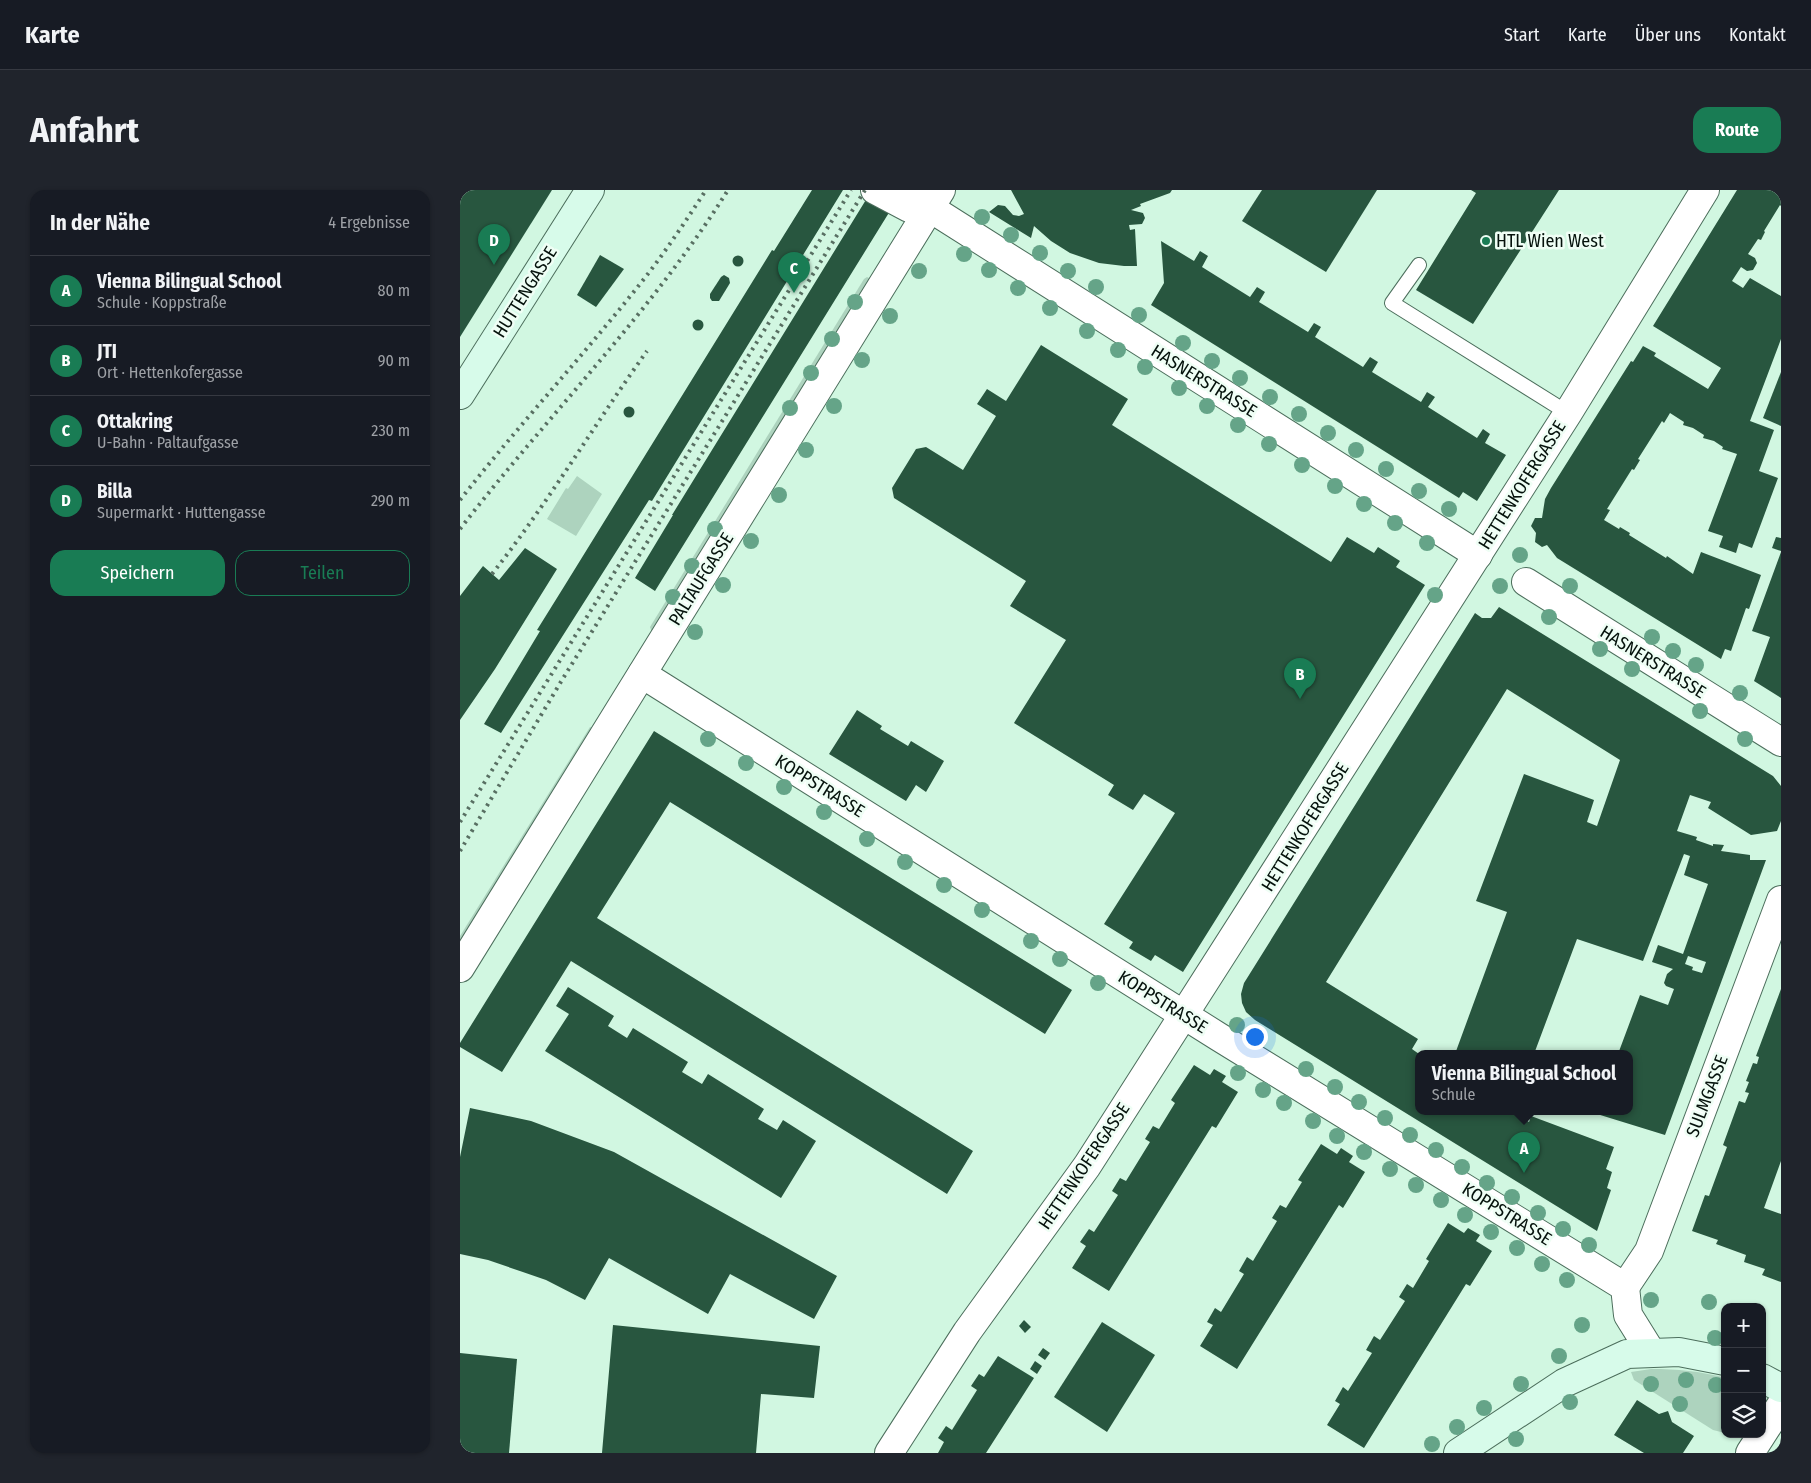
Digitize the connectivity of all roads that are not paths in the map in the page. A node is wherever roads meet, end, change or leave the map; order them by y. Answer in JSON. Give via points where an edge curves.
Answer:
{"nodes":[{"id":1,"x":590,"y":190,"type":"edge"},
{"id":2,"x":875,"y":190,"type":"edge"},
{"id":3,"x":1705,"y":190,"type":"edge"},
{"id":4,"x":929,"y":196,"type":"edge"},
{"id":5,"x":1419,"y":265,"type":"dead end"},
{"id":6,"x":460,"y":395,"type":"edge"},
{"id":7,"x":1568,"y":413,"type":"junction"},
{"id":8,"x":1478,"y":555,"type":"junction"},
{"id":9,"x":1526,"y":582,"type":"dead end"},
{"id":10,"x":642,"y":674,"type":"junction"},
{"id":11,"x":1781,"y":742,"type":"edge"},
{"id":12,"x":1781,"y":900,"type":"edge"},
{"id":13,"x":460,"y":968,"type":"edge"},
{"id":14,"x":1184,"y":1016,"type":"junction"},
{"id":15,"x":1625,"y":1287,"type":"junction"},
{"id":16,"x":1651,"y":1352,"type":"junction"},
{"id":17,"x":1721,"y":1360,"type":"edge"},
{"id":18,"x":1766,"y":1380,"type":"edge"},
{"id":19,"x":1781,"y":1388,"type":"edge"},
{"id":20,"x":1781,"y":1405,"type":"edge"},
{"id":21,"x":889,"y":1453,"type":"edge"},
{"id":22,"x":1458,"y":1453,"type":"edge"},
{"id":23,"x":1750,"y":1453,"type":"edge"}],
"edges":[{"from":1,"to":6,"type":"main road","name":"HUTTENGASSE"},
{"from":2,"to":4,"type":"street","name":"HASNERSTRASSE","via":[[909,208]]},
{"from":3,"to":7,"type":"street","name":"HETTENKOFERGASSE"},
{"from":4,"to":8,"type":"street","name":"HASNERSTRASSE"},
{"from":4,"to":10,"type":"street","name":"PALTAUFGASSE"},
{"from":5,"to":7,"type":"lane","via":[[1392,303]]},
{"from":7,"to":8,"type":"street","name":"HETTENKOFERGASSE"},
{"from":8,"to":14,"type":"street","name":"HETTENKOFERGASSE"},
{"from":9,"to":11,"type":"street","name":"HASNERSTRASSE"},
{"from":10,"to":13,"type":"street","name":"PALTAUFGASSE"},
{"from":10,"to":14,"type":"street","name":"KOPPSTRASSE"},
{"from":12,"to":15,"type":"street","name":"SULMGASSE","via":[[1649,1251]]},
{"from":14,"to":15,"type":"street","name":"KOPPSTRASSE"},
{"from":14,"to":21,"type":"street","name":"HETTENKOFERGASSE","via":[[1087,1166],[967,1332]]},
{"from":15,"to":16,"type":"street","via":[[1628,1315]]},
{"from":16,"to":17,"type":"main road","via":[[1679,1352]]},
{"from":16,"to":22,"type":"main road","via":[[1627,1354],[1564,1384]]},
{"from":18,"to":19,"type":"main road"},
{"from":20,"to":23,"type":"street"}]}
